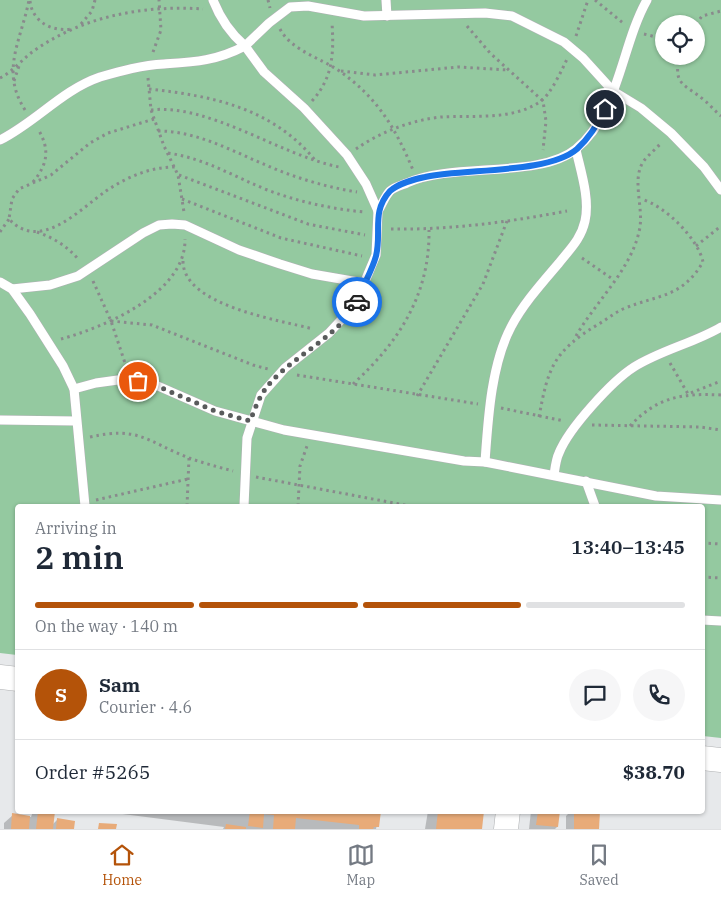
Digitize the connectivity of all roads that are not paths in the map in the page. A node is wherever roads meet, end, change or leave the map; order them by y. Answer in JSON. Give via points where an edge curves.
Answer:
{"nodes":[{"id":1,"x":213,"y":0,"type":"edge"},
{"id":2,"x":386,"y":0,"type":"edge"},
{"id":3,"x":646,"y":0,"type":"edge"},
{"id":4,"x":387,"y":16,"type":"junction"},
{"id":5,"x":245,"y":46,"type":"junction"},
{"id":6,"x":613,"y":91,"type":"junction"},
{"id":7,"x":0,"y":140,"type":"edge"},
{"id":8,"x":576,"y":150,"type":"junction"},
{"id":9,"x":721,"y":190,"type":"edge"},
{"id":10,"x":378,"y":210,"type":"junction"},
{"id":11,"x":0,"y":282,"type":"edge"},
{"id":12,"x":364,"y":283,"type":"junction"},
{"id":13,"x":12,"y":290,"type":"junction"},
{"id":14,"x":721,"y":327,"type":"edge"},
{"id":15,"x":74,"y":389,"type":"junction"},
{"id":16,"x":0,"y":420,"type":"edge"},
{"id":17,"x":76,"y":421,"type":"junction"},
{"id":18,"x":250,"y":421,"type":"junction"},
{"id":19,"x":485,"y":462,"type":"junction"},
{"id":20,"x":554,"y":475,"type":"junction"},
{"id":21,"x":586,"y":481,"type":"junction"},
{"id":22,"x":721,"y":500,"type":"edge"},
{"id":23,"x":86,"y":504,"type":"edge"},
{"id":24,"x":244,"y":504,"type":"edge"},
{"id":25,"x":594,"y":504,"type":"edge"},
{"id":26,"x":705,"y":620,"type":"edge"},
{"id":27,"x":721,"y":621,"type":"edge"},
{"id":28,"x":0,"y":677,"type":"edge"},
{"id":29,"x":15,"y":679,"type":"edge"},
{"id":30,"x":705,"y":758,"type":"edge"},
{"id":31,"x":721,"y":760,"type":"edge"},
{"id":32,"x":508,"y":814,"type":"edge"},
{"id":33,"x":506,"y":829,"type":"edge"}],
"edges":[{"from":1,"to":5,"type":"lane","via":[[232,35]]},
{"from":2,"to":4,"type":"lane"},
{"from":3,"to":6,"type":"lane","via":[[632,30]]},
{"from":4,"to":5,"type":"lane","via":[[364,16],[308,6],[290,7]]},
{"from":4,"to":6,"type":"lane","via":[[485,13],[512,16],[570,47]]},
{"from":5,"to":7,"type":"lane","via":[[226,56],[193,63],[149,66],[98,78],[65,94],[34,120]]},
{"from":5,"to":10,"type":"lane","via":[[264,72],[304,108],[347,155]]},
{"from":6,"to":8,"type":"lane","via":[[597,126]]},
{"from":6,"to":9,"type":"lane","via":[[641,108],[671,133]]},
{"from":8,"to":10,"type":"lane","via":[[536,164],[415,179],[391,190]]},
{"from":8,"to":19,"type":"lane","via":[[585,191],[586,220],[579,238],[532,296],[511,328],[500,358],[490,406]]},
{"from":10,"to":12,"type":"lane","via":[[376,255]]},
{"from":11,"to":13,"type":"lane"},
{"from":12,"to":13,"type":"lane","via":[[312,274],[280,264],[239,250],[185,225],[159,225],[78,276],[50,285]]},
{"from":12,"to":18,"type":"lane","via":[[355,305],[329,333],[281,372],[261,395]]},
{"from":13,"to":15,"type":"lane"},
{"from":14,"to":20,"type":"lane","via":[[634,367],[611,387],[577,424],[559,453]]},
{"from":15,"to":17,"type":"lane"},
{"from":15,"to":18,"type":"lane","via":[[125,379],[150,383],[215,411]]},
{"from":16,"to":17,"type":"lane"},
{"from":17,"to":23,"type":"lane"},
{"from":18,"to":19,"type":"lane","via":[[464,461]]},
{"from":18,"to":24,"type":"lane"},
{"from":19,"to":20,"type":"lane"},
{"from":20,"to":21,"type":"lane"},
{"from":21,"to":22,"type":"lane","via":[[656,496]]},
{"from":21,"to":25,"type":"lane"},
{"from":26,"to":27,"type":"lane"},
{"from":28,"to":29,"type":"street"},
{"from":30,"to":31,"type":"street"},
{"from":32,"to":33,"type":"street"}]}
